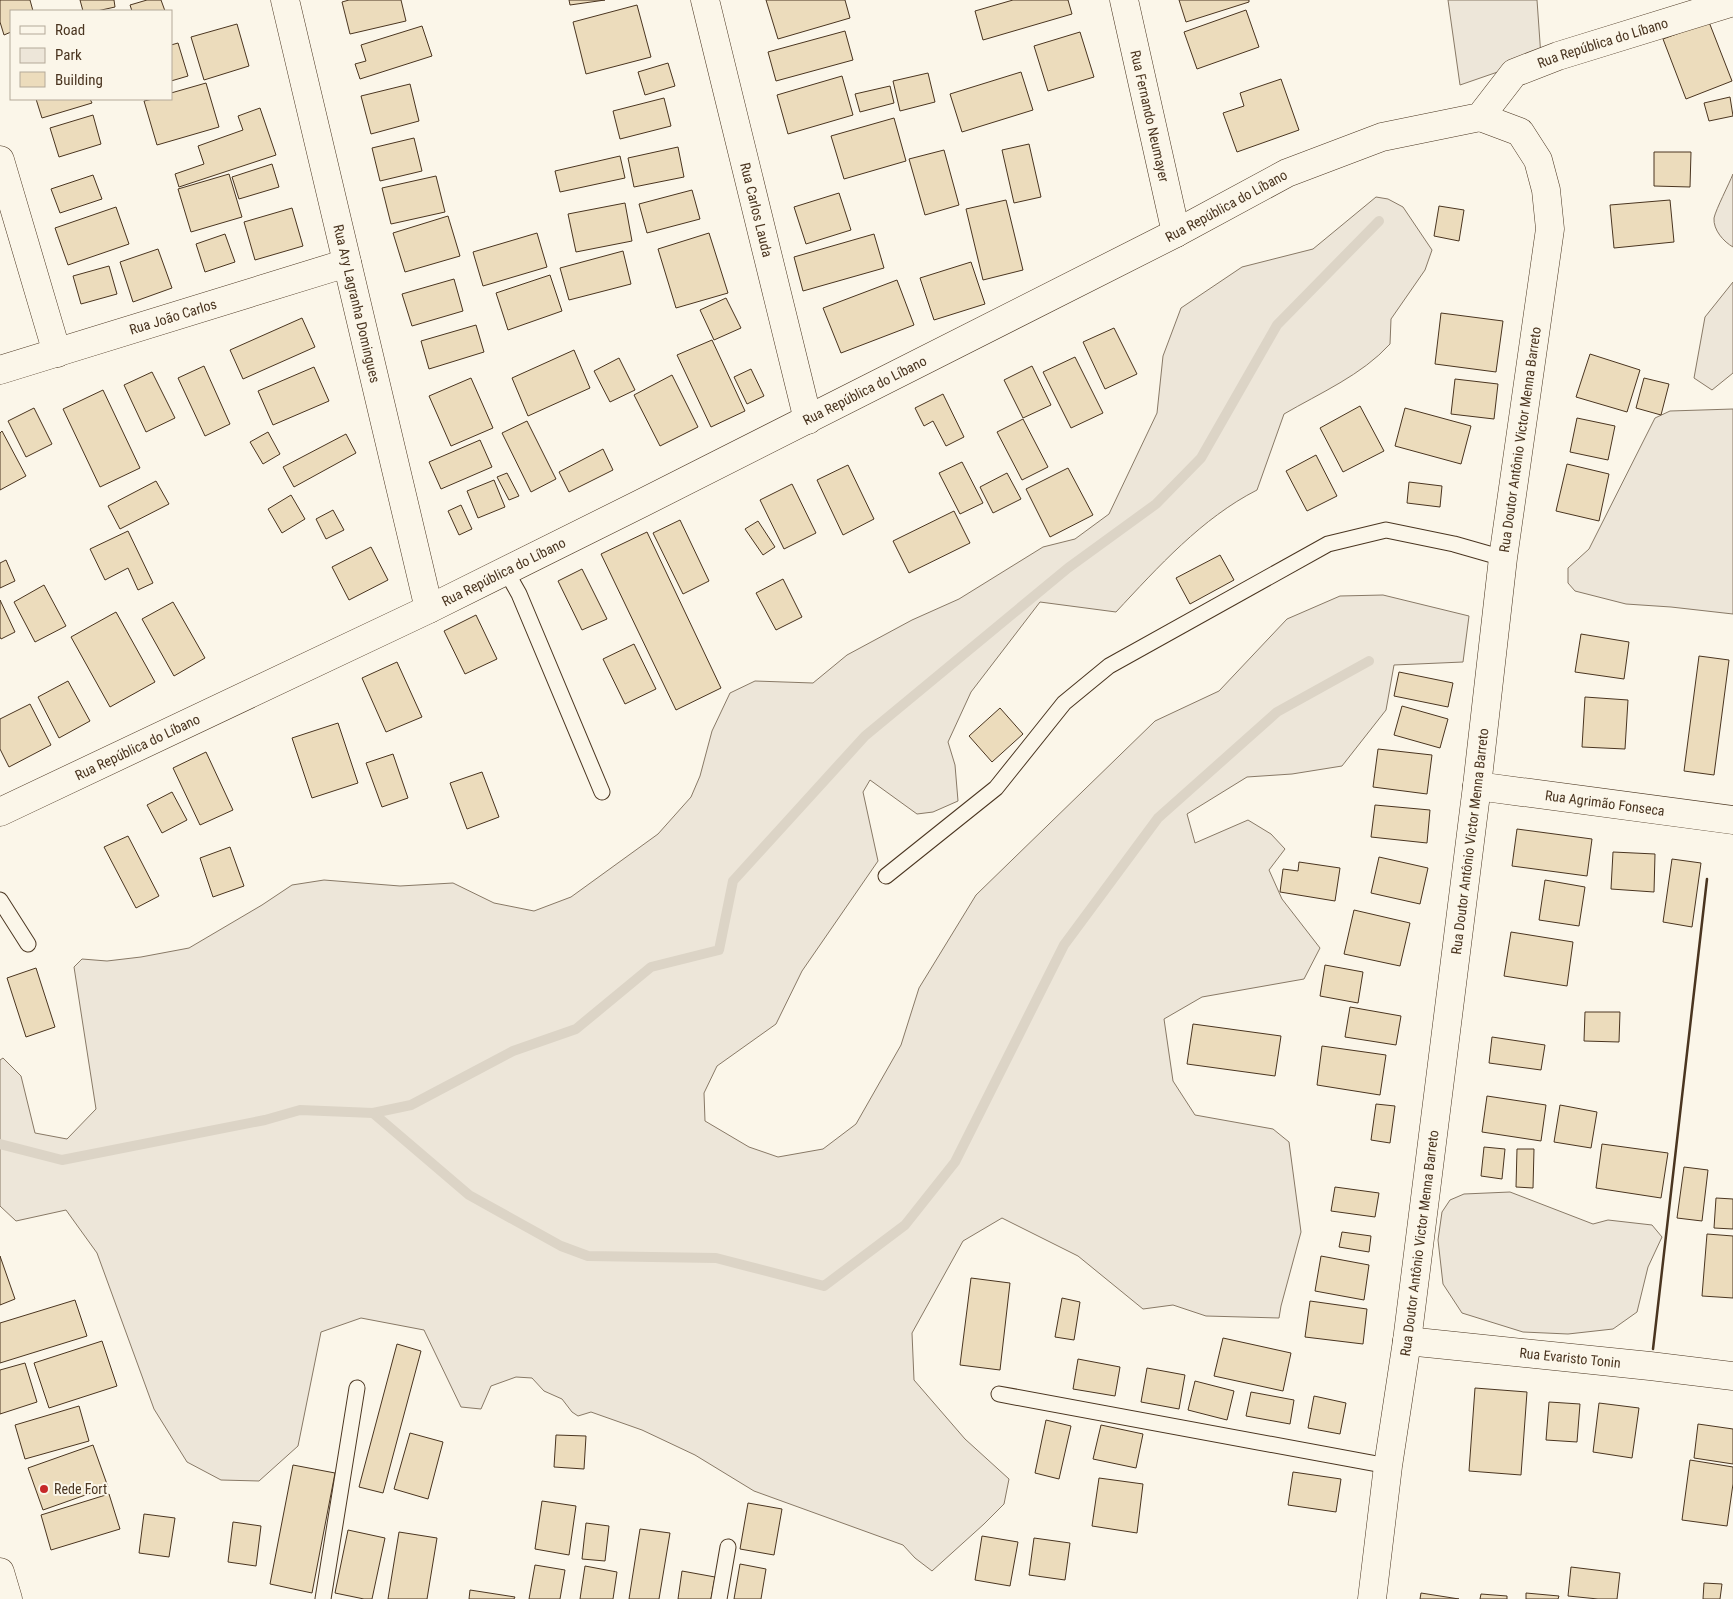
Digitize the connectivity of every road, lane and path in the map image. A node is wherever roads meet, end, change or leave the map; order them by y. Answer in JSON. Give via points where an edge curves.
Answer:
{"nodes":[{"id":1,"x":285,"y":0,"type":"edge"},
{"id":2,"x":705,"y":0,"type":"edge"},
{"id":3,"x":1124,"y":0,"type":"edge"},
{"id":4,"x":1733,"y":2,"type":"edge"},
{"id":5,"x":1480,"y":117,"type":"junction"},
{"id":6,"x":0,"y":160,"type":"edge"},
{"id":7,"x":1176,"y":233,"type":"junction"},
{"id":8,"x":347,"y":264,"type":"junction"},
{"id":9,"x":57,"y":353,"type":"junction"},
{"id":10,"x":0,"y":370,"type":"edge"},
{"id":11,"x":808,"y":420,"type":"junction"},
{"id":12,"x":1503,"y":558,"type":"junction"},
{"id":13,"x":506,"y":571,"type":"junction"},
{"id":14,"x":429,"y":609,"type":"junction"},
{"id":15,"x":1477,"y":786,"type":"junction"},
{"id":16,"x":602,"y":792,"type":"dead end"},
{"id":17,"x":0,"y":812,"type":"edge"},
{"id":18,"x":1733,"y":820,"type":"edge"},
{"id":19,"x":886,"y":876,"type":"dead end"},
{"id":20,"x":0,"y":900,"type":"edge"},
{"id":21,"x":28,"y":944,"type":"dead end"},
{"id":22,"x":1407,"y":1341,"type":"junction"},
{"id":23,"x":1733,"y":1376,"type":"edge"},
{"id":24,"x":357,"y":1388,"type":"dead end"},
{"id":25,"x":999,"y":1394,"type":"dead end"},
{"id":26,"x":1388,"y":1466,"type":"junction"},
{"id":27,"x":728,"y":1548,"type":"dead end"},
{"id":28,"x":0,"y":1572,"type":"edge"},
{"id":29,"x":8,"y":1599,"type":"edge"},
{"id":30,"x":323,"y":1599,"type":"edge"},
{"id":31,"x":719,"y":1599,"type":"edge"},
{"id":32,"x":1372,"y":1599,"type":"edge"}],
"edges":[{"from":1,"to":8,"type":"street","name":"Rua Ary Lagranha Domingues"},
{"from":2,"to":11,"type":"street","name":"Rua Carlos Lauda"},
{"from":3,"to":7,"type":"street","name":"Rua Fernando Neumayer"},
{"from":4,"to":5,"type":"street","name":"Rua República do Líbano","via":[[1558,56],[1514,73]]},
{"from":5,"to":7,"type":"street","name":"Rua República do Líbano","via":[[1382,137],[1332,155],[1287,173]]},
{"from":5,"to":12,"type":"street","name":"Rua Doutor Antônio Victor Menna Barreto","via":[[1520,132],[1538,160],[1546,190],[1550,229]]},
{"from":6,"to":9,"type":"street"},
{"from":7,"to":11,"type":"street","name":"Rua República do Líbano"},
{"from":8,"to":9,"type":"street","name":"Rua João Carlos"},
{"from":8,"to":14,"type":"street","name":"Rua Ary Lagranha Domingues"},
{"from":9,"to":10,"type":"street","name":"Rua João Carlos"},
{"from":11,"to":13,"type":"street","name":"Rua República do Líbano"},
{"from":12,"to":15,"type":"street","name":"Rua Doutor Antônio Victor Menna Barreto"},
{"from":12,"to":19,"type":"lane","via":[[1386,530],[1328,544],[1109,666],[1064,703],[996,788]]},
{"from":13,"to":14,"type":"street","name":"Rua República do Líbano"},
{"from":13,"to":16,"type":"lane"},
{"from":14,"to":17,"type":"street","name":"Rua República do Líbano"},
{"from":15,"to":18,"type":"street","name":"Rua Agrimão Fonseca"},
{"from":15,"to":22,"type":"street","name":"Rua Doutor Antônio Victor Menna Barreto"},
{"from":20,"to":21,"type":"lane"},
{"from":22,"to":23,"type":"street","name":"Rua Evaristo Tonin"},
{"from":22,"to":26,"type":"street","name":"Rua Doutor Antônio Victor Menna Barreto"},
{"from":24,"to":30,"type":"lane"},
{"from":25,"to":26,"type":"lane"},
{"from":26,"to":32,"type":"street","name":"Rua Doutor Antônio Victor Menna Barreto"},
{"from":27,"to":31,"type":"lane"},
{"from":28,"to":29,"type":"street"}]}
